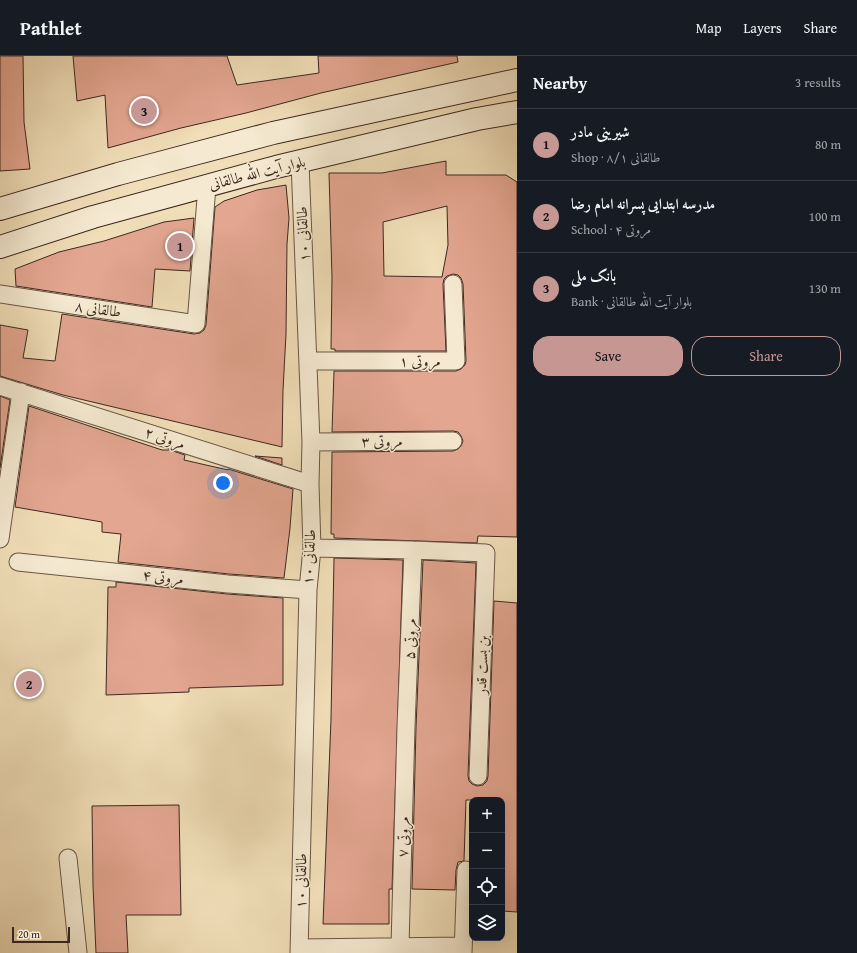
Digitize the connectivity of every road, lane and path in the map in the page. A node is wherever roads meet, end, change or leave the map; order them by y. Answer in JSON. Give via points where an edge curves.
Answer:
{"nodes":[{"id":1,"x":517,"y":80,"type":"edge"},
{"id":2,"x":517,"y":112,"type":"edge"},
{"id":3,"x":300,"y":162,"type":"junction"},
{"id":4,"x":207,"y":186,"type":"junction"},
{"id":5,"x":0,"y":209,"type":"edge"},
{"id":6,"x":0,"y":247,"type":"edge"},
{"id":7,"x":453,"y":284,"type":"dead end"},
{"id":8,"x":0,"y":294,"type":"edge"},
{"id":9,"x":309,"y":361,"type":"junction"},
{"id":10,"x":0,"y":386,"type":"edge"},
{"id":11,"x":21,"y":392,"type":"junction"},
{"id":12,"x":453,"y":441,"type":"dead end"},
{"id":13,"x":311,"y":442,"type":"junction"},
{"id":14,"x":310,"y":484,"type":"junction"},
{"id":15,"x":0,"y":538,"type":"edge"},
{"id":16,"x":312,"y":548,"type":"junction"},
{"id":17,"x":413,"y":550,"type":"junction"},
{"id":18,"x":18,"y":562,"type":"dead end"},
{"id":19,"x":308,"y":590,"type":"junction"},
{"id":20,"x":406,"y":727,"type":"joint"},
{"id":21,"x":478,"y":776,"type":"dead end"},
{"id":22,"x":68,"y":858,"type":"dead end"},
{"id":23,"x":466,"y":870,"type":"dead end"},
{"id":24,"x":400,"y":946,"type":"junction"},
{"id":25,"x":463,"y":949,"type":"edge"},
{"id":26,"x":299,"y":951,"type":"edge"},
{"id":27,"x":78,"y":953,"type":"edge"}],
"edges":[{"from":1,"to":5,"type":"main road","via":[[273,133],[118,174]]},
{"from":2,"to":3,"type":"main road","name":"بلوار آیت الله طالقانی","via":[[477,119]]},
{"from":3,"to":4,"type":"main road","name":"بلوار آیت الله طالقانی"},
{"from":3,"to":9,"type":"street","name":"طالقانی ۱۰"},
{"from":4,"to":6,"type":"main road","name":"بلوار آیت الله طالقانی","via":[[93,217]]},
{"from":4,"to":8,"type":"street","name":"طالقانی ۸","via":[[196,324]]},
{"from":7,"to":9,"type":"street","name":"مروتی ۱","via":[[456,361]]},
{"from":9,"to":13,"type":"street","name":"طالقانی ۱۰"},
{"from":10,"to":11,"type":"street","name":"مروتی ۲"},
{"from":11,"to":14,"type":"street","name":"مروتی ۲"},
{"from":11,"to":15,"type":"street"},
{"from":12,"to":13,"type":"street","name":"مروتی ۳"},
{"from":13,"to":14,"type":"street","name":"طالقانی ۱۰"},
{"from":14,"to":16,"type":"street","name":"طالقانی ۱۰"},
{"from":16,"to":17,"type":"street"},
{"from":16,"to":19,"type":"street","name":"طالقانی ۱۰"},
{"from":17,"to":20,"type":"street","name":"مروتی ۵"},
{"from":17,"to":21,"type":"street","name":"بن بست قدر","via":[[486,553]]},
{"from":18,"to":19,"type":"street","name":"مروتی ۴"},
{"from":19,"to":26,"type":"street","name":"طالقانی ۱۰"},
{"from":20,"to":24,"type":"street","name":"مروتی ۷"},
{"from":22,"to":27,"type":"street"},
{"from":23,"to":25,"type":"street"},
{"from":24,"to":25,"type":"street"},
{"from":24,"to":26,"type":"street"}]}
